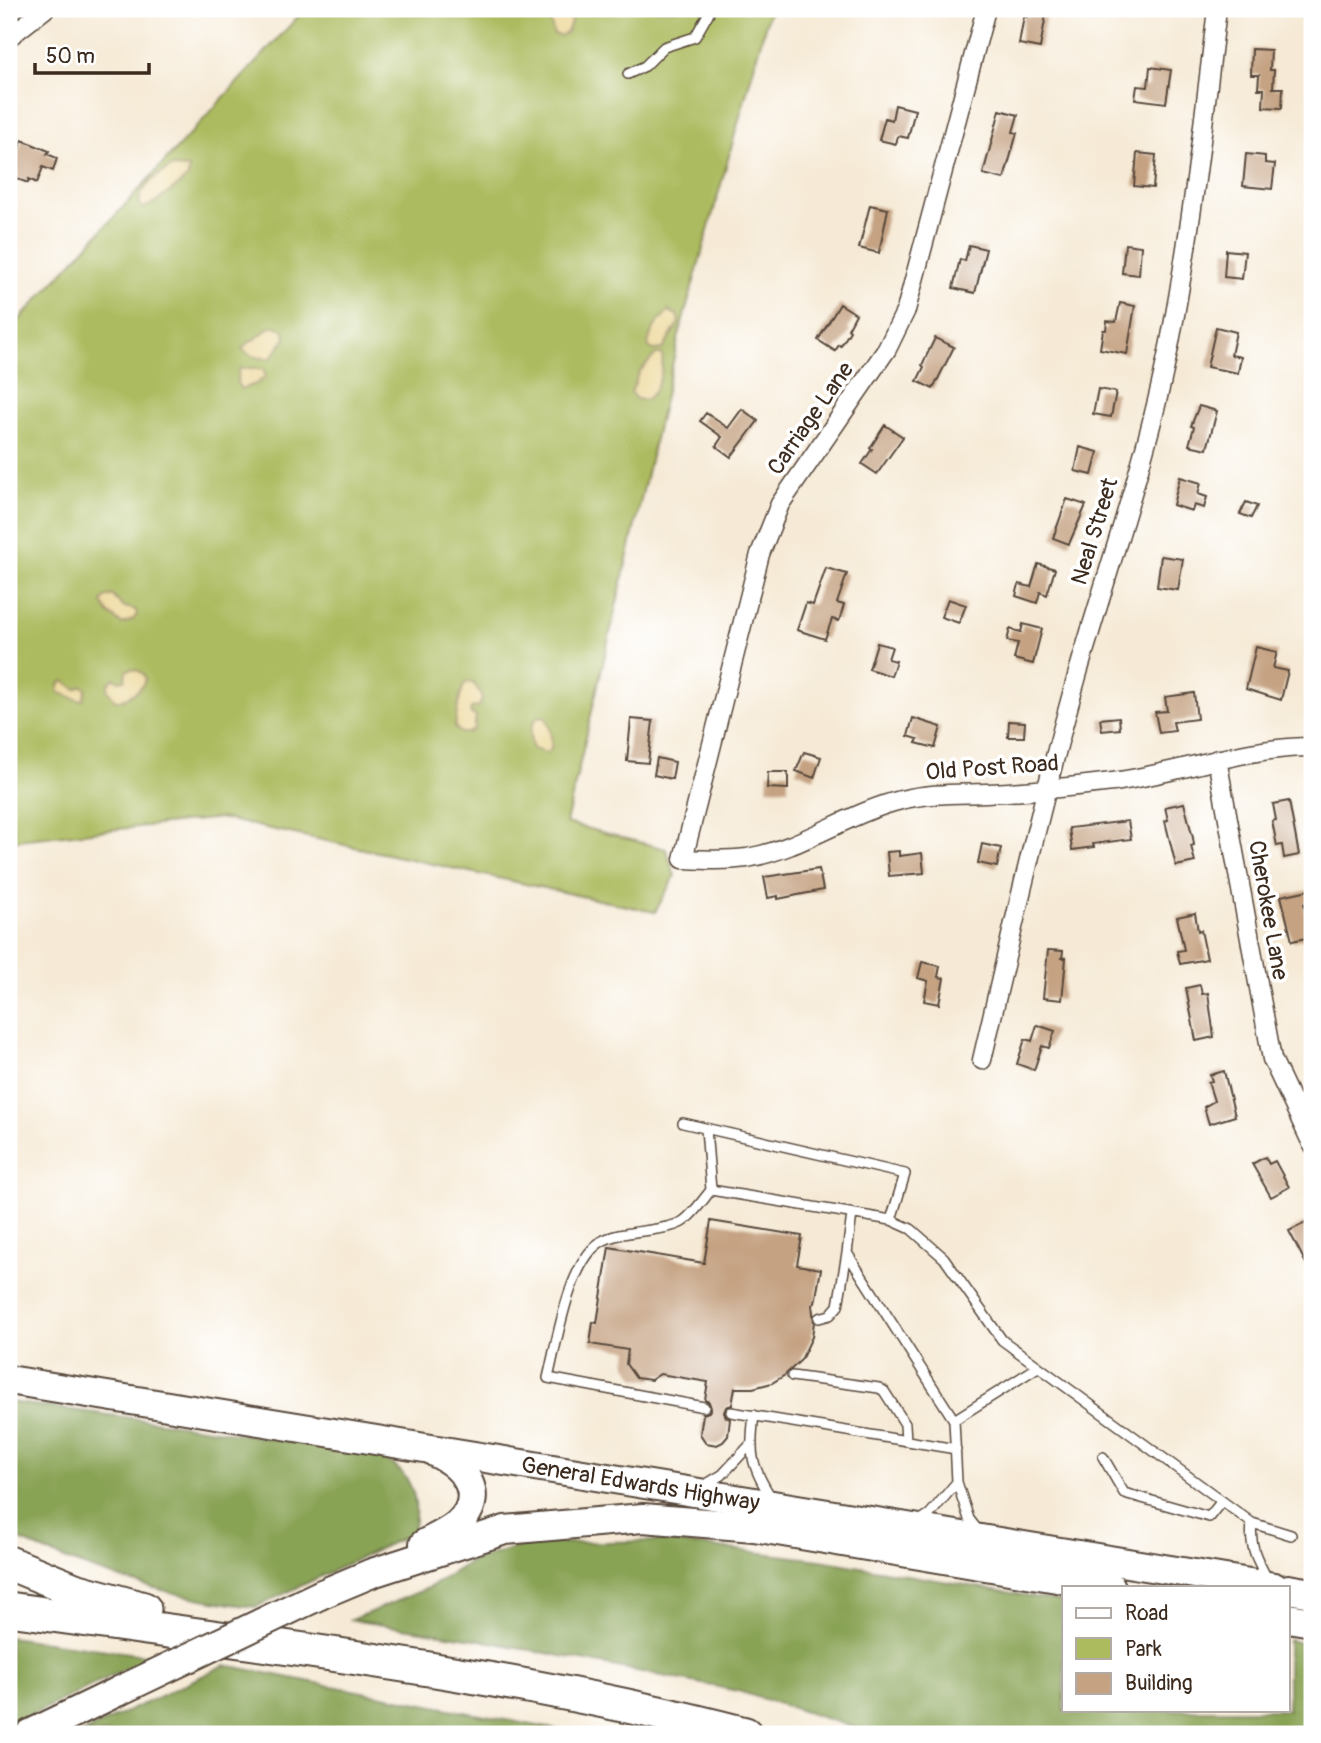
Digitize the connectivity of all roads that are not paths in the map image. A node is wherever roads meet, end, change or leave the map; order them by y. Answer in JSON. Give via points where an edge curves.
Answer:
{"nodes":[{"id":1,"x":45,"y":9,"type":"edge"},
{"id":2,"x":711,"y":9,"type":"edge"},
{"id":3,"x":986,"y":9,"type":"edge"},
{"id":4,"x":1217,"y":9,"type":"edge"},
{"id":5,"x":9,"y":37,"type":"edge"},
{"id":6,"x":628,"y":74,"type":"dead end"},
{"id":7,"x":1312,"y":747,"type":"edge"},
{"id":8,"x":1217,"y":760,"type":"junction"},
{"id":9,"x":1046,"y":789,"type":"junction"},
{"id":10,"x":683,"y":859,"type":"joint"},
{"id":11,"x":982,"y":1060,"type":"dead end"},
{"id":12,"x":1312,"y":1101,"type":"edge"},
{"id":13,"x":1294,"y":1105,"type":"junction"},
{"id":14,"x":683,"y":1123,"type":"dead end"},
{"id":15,"x":706,"y":1129,"type":"junction"},
{"id":16,"x":1312,"y":1144,"type":"edge"},
{"id":17,"x":711,"y":1190,"type":"junction"},
{"id":18,"x":852,"y":1214,"type":"junction"},
{"id":19,"x":891,"y":1220,"type":"junction"},
{"id":20,"x":847,"y":1253,"type":"junction"},
{"id":21,"x":819,"y":1318,"type":"dead end"},
{"id":22,"x":1038,"y":1367,"type":"junction"},
{"id":23,"x":792,"y":1376,"type":"dead end"},
{"id":24,"x":9,"y":1380,"type":"edge"},
{"id":25,"x":704,"y":1407,"type":"dead end"},
{"id":26,"x":731,"y":1412,"type":"dead end"},
{"id":27,"x":754,"y":1415,"type":"junction"},
{"id":28,"x":954,"y":1420,"type":"junction"},
{"id":29,"x":906,"y":1441,"type":"junction"},
{"id":30,"x":750,"y":1445,"type":"junction"},
{"id":31,"x":422,"y":1448,"type":"junction"},
{"id":32,"x":956,"y":1449,"type":"junction"},
{"id":33,"x":1103,"y":1457,"type":"dead end"},
{"id":34,"x":957,"y":1482,"type":"junction"},
{"id":35,"x":692,"y":1493,"type":"junction"},
{"id":36,"x":1221,"y":1502,"type":"junction"},
{"id":37,"x":776,"y":1505,"type":"junction"},
{"id":38,"x":1252,"y":1523,"type":"junction"},
{"id":39,"x":911,"y":1527,"type":"junction"},
{"id":40,"x":1291,"y":1535,"type":"dead end"},
{"id":41,"x":984,"y":1539,"type":"junction"},
{"id":42,"x":9,"y":1563,"type":"edge"},
{"id":43,"x":372,"y":1573,"type":"junction"},
{"id":44,"x":1105,"y":1586,"type":"edge"},
{"id":45,"x":1267,"y":1586,"type":"edge"},
{"id":46,"x":1272,"y":1586,"type":"edge"},
{"id":47,"x":1290,"y":1589,"type":"edge"},
{"id":48,"x":1312,"y":1593,"type":"edge"},
{"id":49,"x":9,"y":1609,"type":"edge"},
{"id":50,"x":1290,"y":1618,"type":"edge"},
{"id":51,"x":1312,"y":1622,"type":"edge"},
{"id":52,"x":235,"y":1641,"type":"junction"},
{"id":53,"x":30,"y":1734,"type":"edge"},
{"id":54,"x":744,"y":1734,"type":"edge"}],
"edges":[{"from":1,"to":5,"type":"street"},
{"from":2,"to":6,"type":"lane","via":[[695,37],[664,47],[645,66]]},
{"from":3,"to":10,"type":"street","name":"Carriage Lane","via":[[906,310],[887,349],[768,528]]},
{"from":4,"to":9,"type":"street","name":"Neal Street","via":[[1170,342]]},
{"from":7,"to":8,"type":"street","name":"Old Post Road"},
{"from":8,"to":9,"type":"street","name":"Old Post Road","via":[[1117,781]]},
{"from":8,"to":13,"type":"street","name":"Cherokee Lane","via":[[1272,1059]]},
{"from":9,"to":10,"type":"street","name":"Old Post Road","via":[[902,799],[780,849],[716,861]]},
{"from":9,"to":11,"type":"street","name":"Neal Street"},
{"from":12,"to":13,"type":"street"},
{"from":13,"to":16,"type":"street","name":"Cherokee Lane"},
{"from":14,"to":15,"type":"lane"},
{"from":15,"to":17,"type":"lane"},
{"from":15,"to":19,"type":"lane","via":[[905,1174]]},
{"from":17,"to":18,"type":"lane"},
{"from":17,"to":25,"type":"lane","via":[[681,1223],[597,1244],[568,1292],[548,1378]]},
{"from":18,"to":19,"type":"lane"},
{"from":18,"to":20,"type":"lane"},
{"from":19,"to":22,"type":"lane","via":[[911,1229],[936,1251],[1002,1340]]},
{"from":20,"to":21,"type":"lane","via":[[838,1306]]},
{"from":20,"to":28,"type":"lane"},
{"from":22,"to":28,"type":"lane"},
{"from":22,"to":36,"type":"lane"},
{"from":23,"to":29,"type":"lane","via":[[879,1388],[905,1424]]},
{"from":24,"to":31,"type":"main road","name":"General Edwards Highway"},
{"from":26,"to":27,"type":"lane"},
{"from":27,"to":29,"type":"lane"},
{"from":27,"to":30,"type":"lane"},
{"from":28,"to":32,"type":"lane"},
{"from":29,"to":32,"type":"lane"},
{"from":30,"to":35,"type":"lane","via":[[722,1475]]},
{"from":30,"to":37,"type":"lane","via":[[754,1465]]},
{"from":31,"to":35,"type":"main road","name":"General Edwards Highway"},
{"from":31,"to":43,"type":"main road","via":[[464,1473],[471,1488],[469,1508],[450,1530]]},
{"from":32,"to":34,"type":"lane"},
{"from":33,"to":36,"type":"lane","via":[[1124,1493],[1209,1517]]},
{"from":34,"to":39,"type":"lane","via":[[930,1514]]},
{"from":34,"to":41,"type":"lane","via":[[969,1520]]},
{"from":35,"to":37,"type":"main road","name":"General Edwards Highway"},
{"from":36,"to":38,"type":"lane"},
{"from":37,"to":39,"type":"main road","name":"General Edwards Highway"},
{"from":38,"to":40,"type":"lane"},
{"from":38,"to":46,"type":"lane","via":[[1253,1551]]},
{"from":39,"to":41,"type":"main road","name":"General Edwards Highway"},
{"from":41,"to":45,"type":"main road","name":"General Edwards Highway"},
{"from":42,"to":52,"type":"highway","via":[[75,1590],[152,1610]]},
{"from":43,"to":44,"type":"main road","name":"General Edwards Highway","via":[[505,1530],[643,1518],[754,1527]]},
{"from":43,"to":53,"type":"main road","name":"General Edwards Highway","bridge":true},
{"from":47,"to":48,"type":"main road"},
{"from":49,"to":52,"type":"highway"},
{"from":50,"to":51,"type":"main road"},
{"from":52,"to":54,"type":"highway","via":[[503,1682]]}]}
